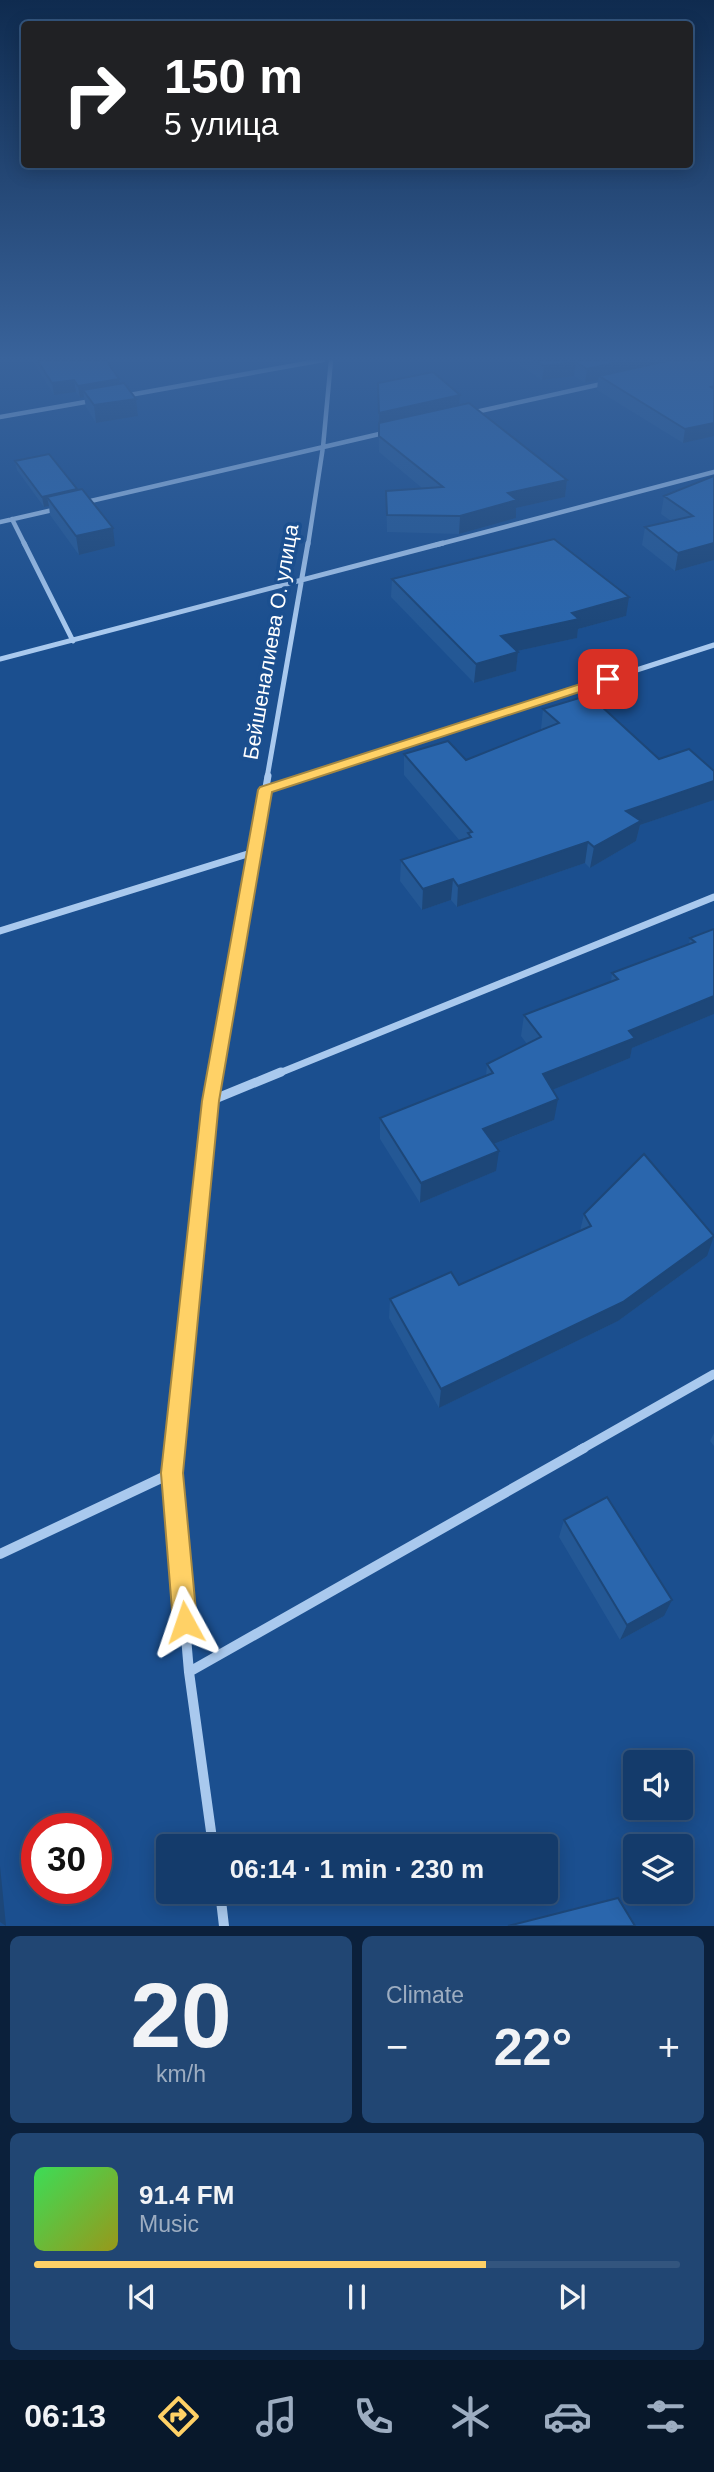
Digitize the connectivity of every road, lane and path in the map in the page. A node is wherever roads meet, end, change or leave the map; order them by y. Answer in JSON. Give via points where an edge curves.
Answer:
{"nodes":[{"id":1,"x":310,"y":450,"type":"edge"},
{"id":2,"x":323,"y":450,"type":"edge"},
{"id":3,"x":714,"y":472,"type":"edge"},
{"id":4,"x":79,"y":503,"type":"edge"},
{"id":5,"x":66,"y":507,"type":"edge"},
{"id":6,"x":12,"y":519,"type":"junction"},
{"id":7,"x":0,"y":522,"type":"edge"},
{"id":8,"x":303,"y":578,"type":"junction"},
{"id":9,"x":73,"y":641,"type":"junction"},
{"id":10,"x":714,"y":645,"type":"edge"},
{"id":11,"x":0,"y":659,"type":"edge"},
{"id":12,"x":265,"y":790,"type":"junction"},
{"id":13,"x":254,"y":852,"type":"junction"},
{"id":14,"x":714,"y":897,"type":"edge"},
{"id":15,"x":0,"y":931,"type":"edge"},
{"id":16,"x":210,"y":1101,"type":"junction"},
{"id":17,"x":714,"y":1374,"type":"edge"},
{"id":18,"x":172,"y":1473,"type":"junction"},
{"id":19,"x":0,"y":1553,"type":"edge"},
{"id":20,"x":189,"y":1672,"type":"junction"},
{"id":21,"x":211,"y":1834,"type":"edge"},
{"id":22,"x":221,"y":1904,"type":"edge"},
{"id":23,"x":224,"y":1926,"type":"edge"}],
"edges":[{"from":1,"to":4,"type":"street"},
{"from":2,"to":8,"type":"street","name":"Бейшеналиева О. улица"},
{"from":3,"to":8,"type":"street"},
{"from":5,"to":6,"type":"street"},
{"from":6,"to":7,"type":"street"},
{"from":6,"to":9,"type":"street"},
{"from":8,"to":9,"type":"street"},
{"from":8,"to":12,"type":"street","name":"Бейшеналиева О. улица"},
{"from":9,"to":11,"type":"street"},
{"from":10,"to":12,"type":"street"},
{"from":12,"to":13,"type":"street","name":"Бейшеналиева О. улица"},
{"from":13,"to":15,"type":"street"},
{"from":13,"to":16,"type":"street","name":"Бейшеналиева О. улица"},
{"from":14,"to":16,"type":"street"},
{"from":16,"to":18,"type":"street","name":"Бейшеналиева О. улица"},
{"from":17,"to":20,"type":"street"},
{"from":18,"to":19,"type":"street"},
{"from":18,"to":20,"type":"street","name":"Бейшеналиева О. улица"},
{"from":20,"to":21,"type":"street","name":"Бейшеналиева О. улица"},
{"from":22,"to":23,"type":"street"}]}
